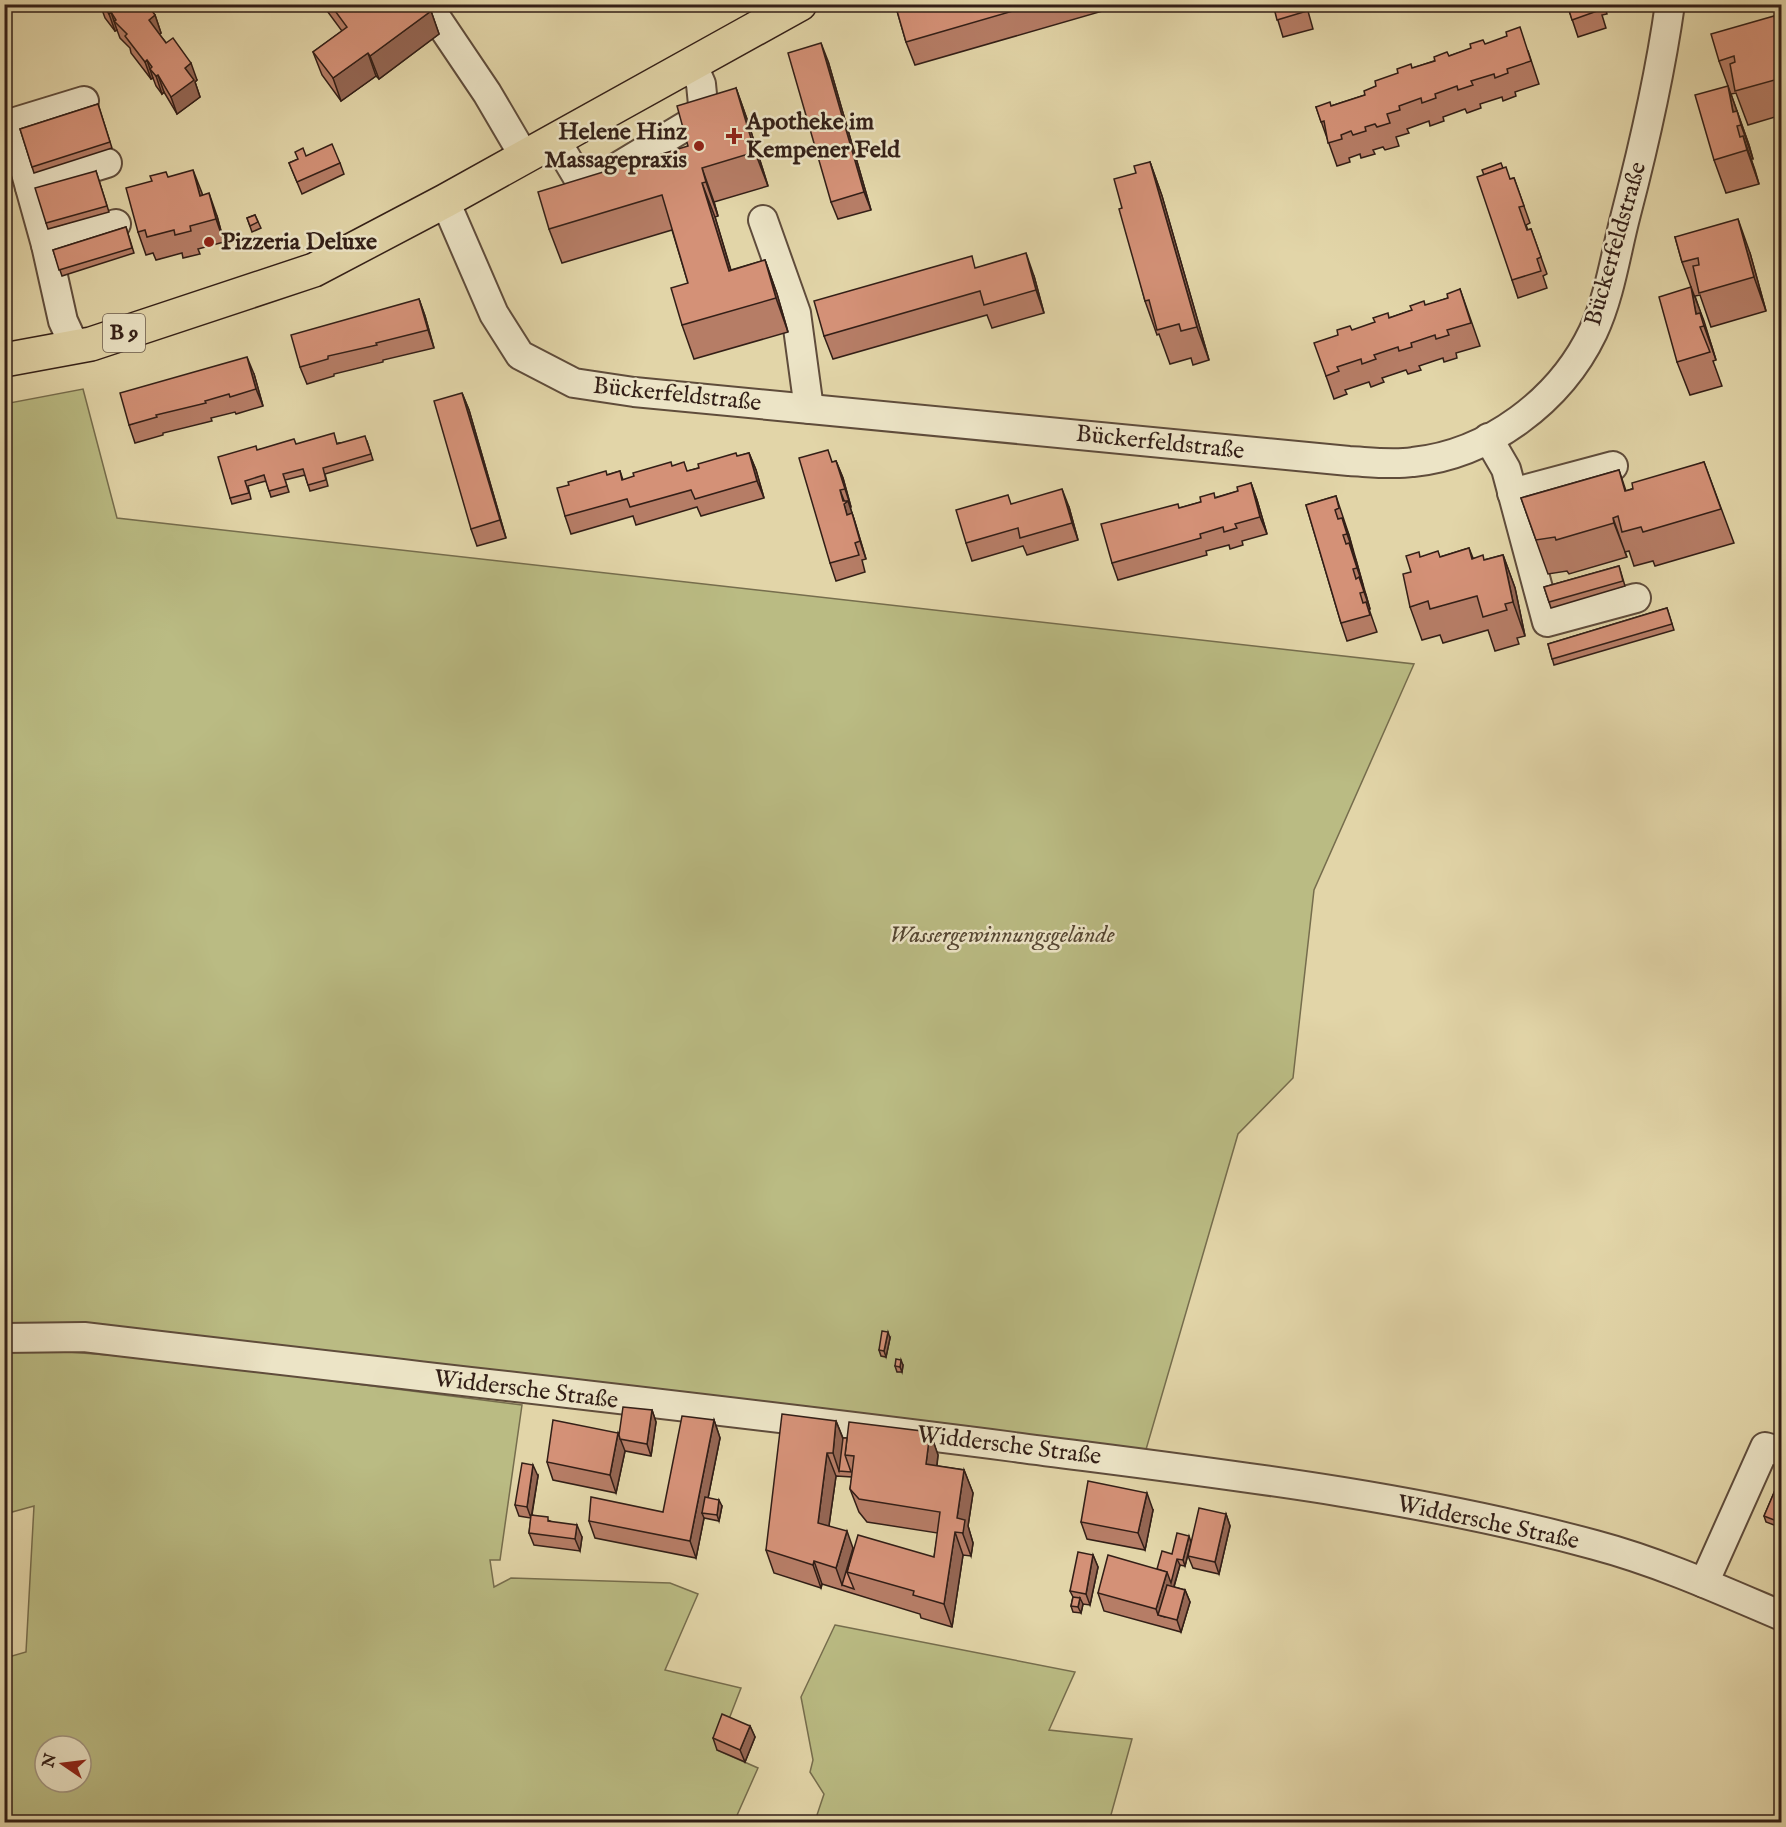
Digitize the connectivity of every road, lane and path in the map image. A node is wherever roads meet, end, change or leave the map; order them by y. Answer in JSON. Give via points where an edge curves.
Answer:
{"nodes":[{"id":1,"x":427,"y":4,"type":"edge"},
{"id":2,"x":800,"y":4,"type":"edge"},
{"id":3,"x":1670,"y":4,"type":"edge"},
{"id":4,"x":692,"y":63,"type":"junction"},
{"id":5,"x":84,"y":101,"type":"dead end"},
{"id":6,"x":555,"y":139,"type":"junction"},
{"id":7,"x":524,"y":156,"type":"junction"},
{"id":8,"x":107,"y":163,"type":"dead end"},
{"id":9,"x":30,"y":187,"type":"junction"},
{"id":10,"x":445,"y":201,"type":"junction"},
{"id":11,"x":763,"y":220,"type":"dead end"},
{"id":12,"x":116,"y":224,"type":"dead end"},
{"id":13,"x":46,"y":245,"type":"junction"},
{"id":14,"x":75,"y":347,"type":"junction"},
{"id":15,"x":4,"y":360,"type":"edge"},
{"id":16,"x":809,"y":409,"type":"junction"},
{"id":17,"x":1488,"y":438,"type":"junction"},
{"id":18,"x":1613,"y":466,"type":"dead end"},
{"id":19,"x":1512,"y":493,"type":"junction"},
{"id":20,"x":1636,"y":598,"type":"dead end"},
{"id":21,"x":4,"y":1338,"type":"edge"},
{"id":22,"x":1782,"y":1452,"type":"edge"},
{"id":23,"x":1704,"y":1583,"type":"junction"},
{"id":24,"x":1782,"y":1616,"type":"edge"}],
"edges":[{"from":1,"to":7,"type":"street"},
{"from":2,"to":4,"type":"main road","number":"B 9"},
{"from":3,"to":17,"type":"street","name":"Bückerfeldstraße","via":[[1643,147],[1593,332],[1564,378],[1518,423]]},
{"from":4,"to":6,"type":"main road","number":"B 9"},
{"from":4,"to":6,"type":"street","via":[[701,84],[704,115],[596,180],[585,182],[577,176]]},
{"from":5,"to":9,"type":"street","via":[[12,123]]},
{"from":6,"to":7,"type":"main road","number":"B 9"},
{"from":7,"to":10,"type":"main road","number":"B 9"},
{"from":8,"to":9,"type":"street"},
{"from":9,"to":13,"type":"street"},
{"from":10,"to":14,"type":"main road","number":"B 9","via":[[314,270]]},
{"from":10,"to":16,"type":"street","name":"Bückerfeldstraße","via":[[494,314],[520,355],[574,383]]},
{"from":11,"to":16,"type":"street","via":[[796,313]]},
{"from":12,"to":13,"type":"street"},
{"from":13,"to":14,"type":"street","via":[[63,321]]},
{"from":14,"to":15,"type":"main road","number":"B 9"},
{"from":16,"to":17,"type":"street","name":"Bückerfeldstraße","via":[[1349,461],[1413,462],[1469,448]]},
{"from":17,"to":19,"type":"street","via":[[1506,469]]},
{"from":18,"to":19,"type":"street"},
{"from":19,"to":20,"type":"street","via":[[1547,622]]},
{"from":21,"to":23,"type":"street","name":"Widdersche Straße","via":[[84,1337],[876,1429],[1244,1477],[1452,1513],[1597,1545]]},
{"from":22,"to":23,"type":"street","via":[[1765,1447]]},
{"from":23,"to":24,"type":"street","name":"Widdersche Straße"}]}
